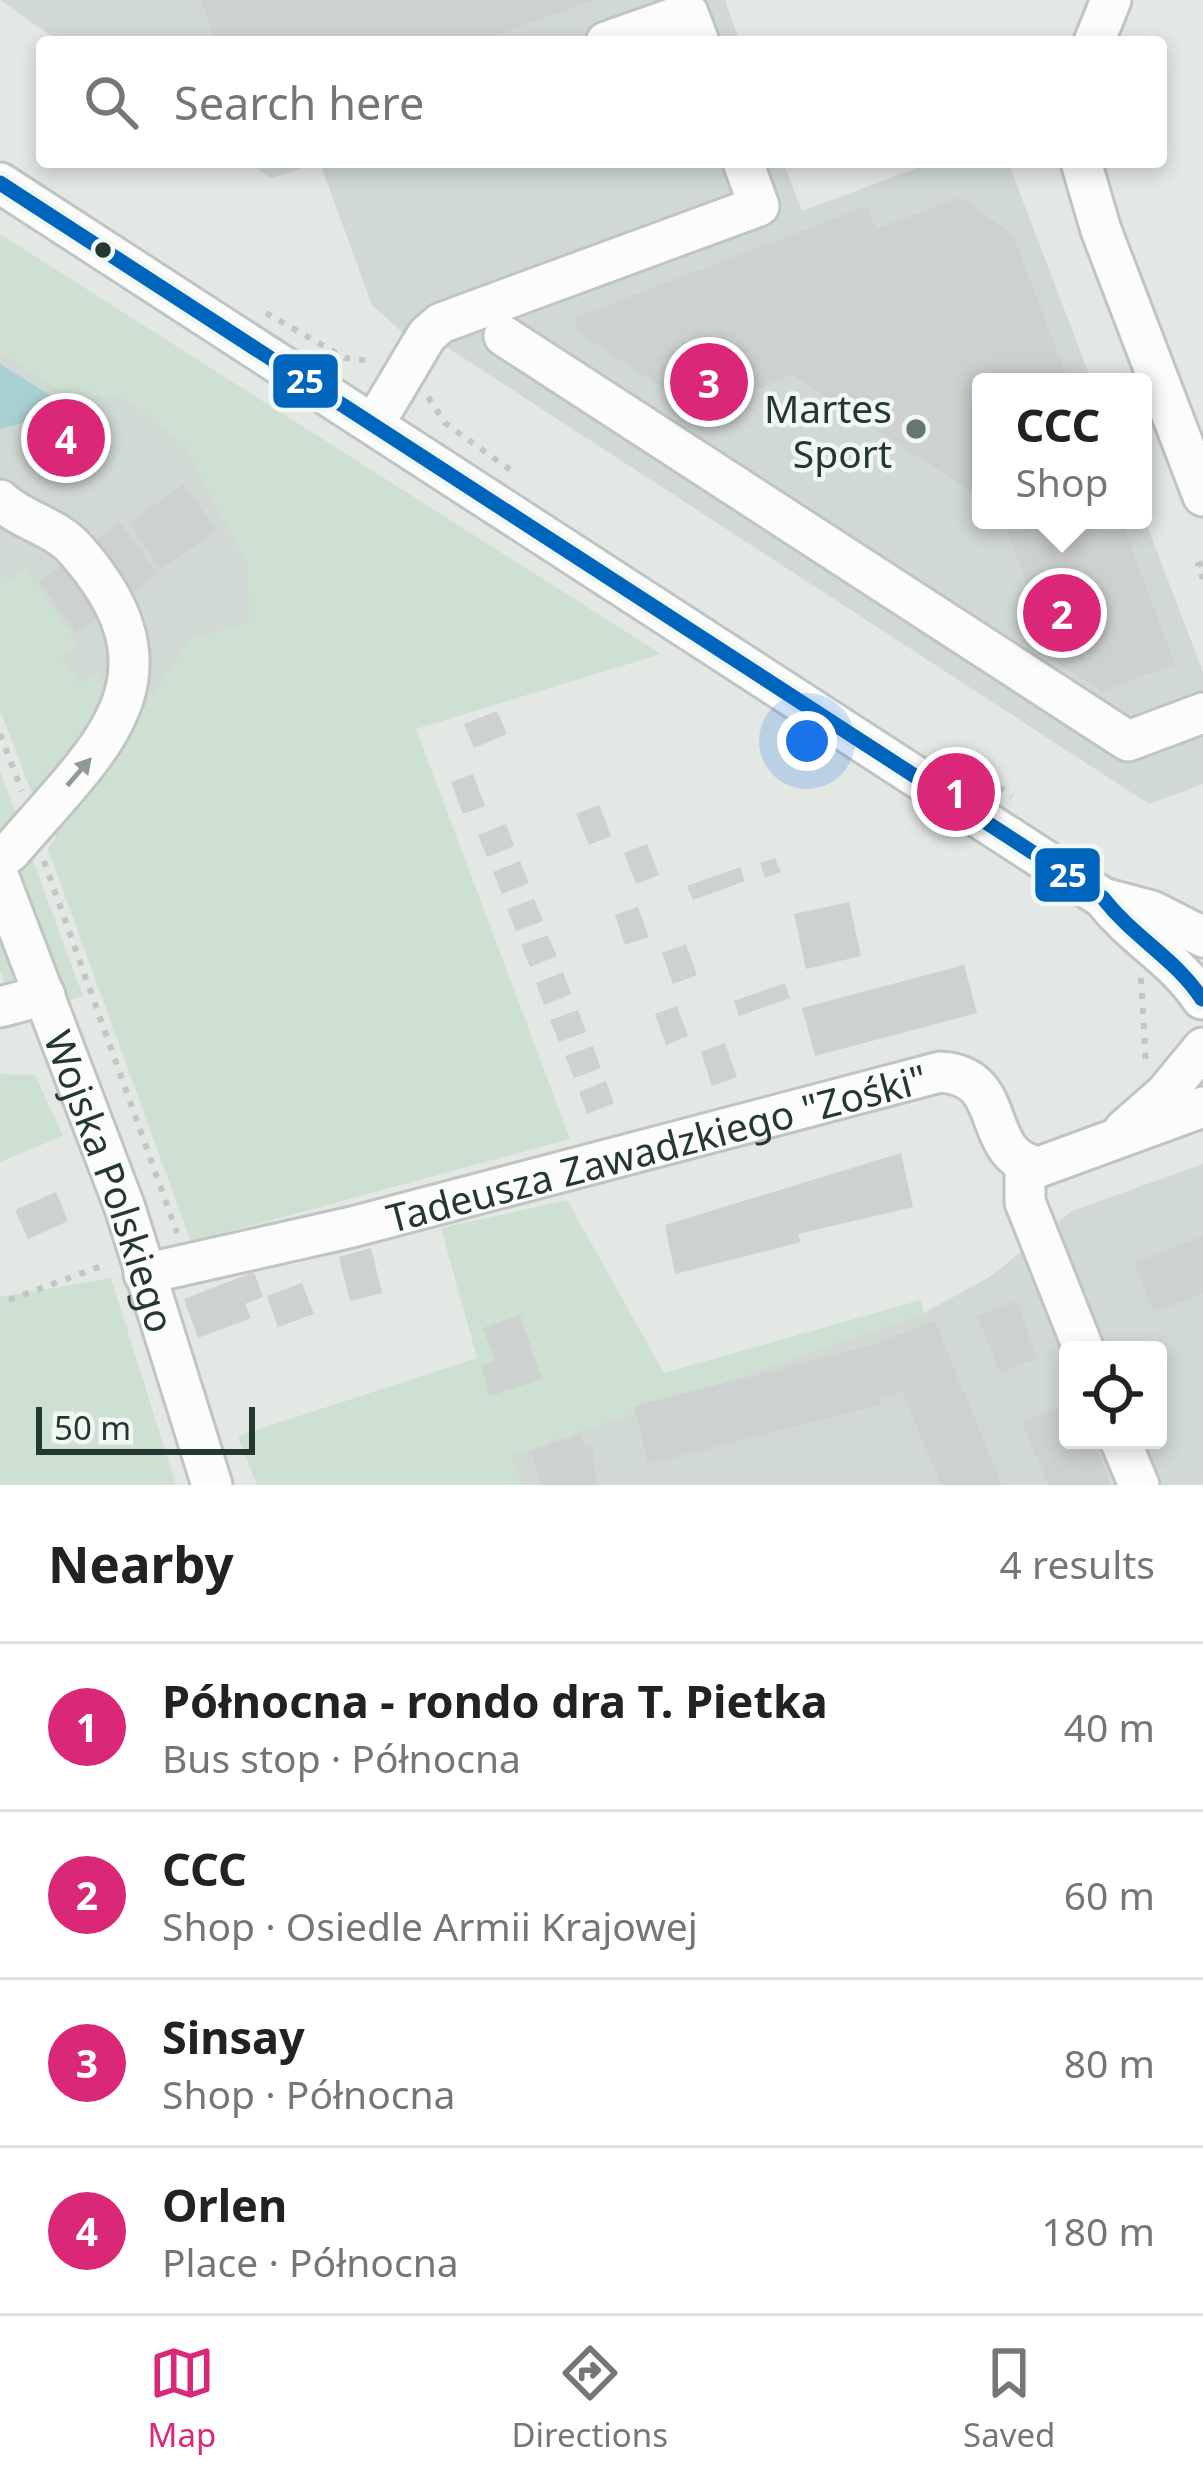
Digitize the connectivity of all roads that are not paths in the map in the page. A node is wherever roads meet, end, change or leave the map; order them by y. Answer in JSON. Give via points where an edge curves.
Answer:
{"nodes":[{"id":1,"x":1111,"y":0,"type":"edge"},
{"id":2,"x":690,"y":18,"type":"edge"},
{"id":3,"x":627,"y":36,"type":"edge"},
{"id":4,"x":1096,"y":36,"type":"edge"},
{"id":5,"x":745,"y":168,"type":"edge"},
{"id":6,"x":1084,"y":168,"type":"edge"},
{"id":7,"x":0,"y":182,"type":"edge"},
{"id":8,"x":504,"y":337,"type":"dead end"},
{"id":9,"x":374,"y":424,"type":"junction"},
{"id":10,"x":1203,"y":496,"type":"edge"},
{"id":11,"x":0,"y":500,"type":"edge"},
{"id":12,"x":1203,"y":713,"type":"edge"},
{"id":13,"x":0,"y":856,"type":"edge"},
{"id":14,"x":0,"y":880,"type":"edge"},
{"id":15,"x":1102,"y":898,"type":"junction"},
{"id":16,"x":1203,"y":937,"type":"edge"},
{"id":17,"x":45,"y":995,"type":"junction"},
{"id":18,"x":1202,"y":997,"type":"edge"},
{"id":19,"x":0,"y":1007,"type":"edge"},
{"id":20,"x":1203,"y":1036,"type":"edge"},
{"id":21,"x":1203,"y":1048,"type":"edge"},
{"id":22,"x":1203,"y":1107,"type":"edge"},
{"id":23,"x":1118,"y":1135,"type":"junction"},
{"id":24,"x":1025,"y":1165,"type":"junction"},
{"id":25,"x":141,"y":1263,"type":"junction"},
{"id":26,"x":1080,"y":1341,"type":"edge"},
{"id":27,"x":1124,"y":1449,"type":"edge"},
{"id":28,"x":212,"y":1485,"type":"edge"},
{"id":29,"x":1139,"y":1485,"type":"edge"}],
"edges":[{"from":1,"to":4,"type":"street"},
{"from":2,"to":3,"type":"street"},
{"from":5,"to":9,"type":"street","via":[[759,206],[441,323]]},
{"from":6,"to":10,"type":"street"},
{"from":7,"to":9,"type":"street"},
{"from":8,"to":12,"type":"street","via":[[1128,741]]},
{"from":9,"to":15,"type":"street"},
{"from":13,"to":11,"type":"street","one_way":true,"via":[[110,736],[126,703],[131,656],[121,614],[75,548]]},
{"from":14,"to":17,"type":"street","name":"Wojska Polskiego"},
{"from":15,"to":16,"type":"street"},
{"from":15,"to":18,"type":"street"},
{"from":17,"to":19,"type":"street"},
{"from":17,"to":25,"type":"street","name":"Wojska Polskiego"},
{"from":18,"to":20,"type":"street"},
{"from":21,"to":23,"type":"street"},
{"from":22,"to":23,"type":"street"},
{"from":23,"to":24,"type":"street","via":[[1056,1162]]},
{"from":24,"to":25,"type":"street","name":"Tadeusza Zawadzkiego \"Zośki\"","via":[[1006,1149],[983,1091],[969,1078],[940,1072],[352,1227],[188,1263]]},
{"from":24,"to":26,"type":"street","via":[[1025,1202]]},
{"from":25,"to":28,"type":"street","name":"Wojska Polskiego"},
{"from":27,"to":29,"type":"street"}]}
